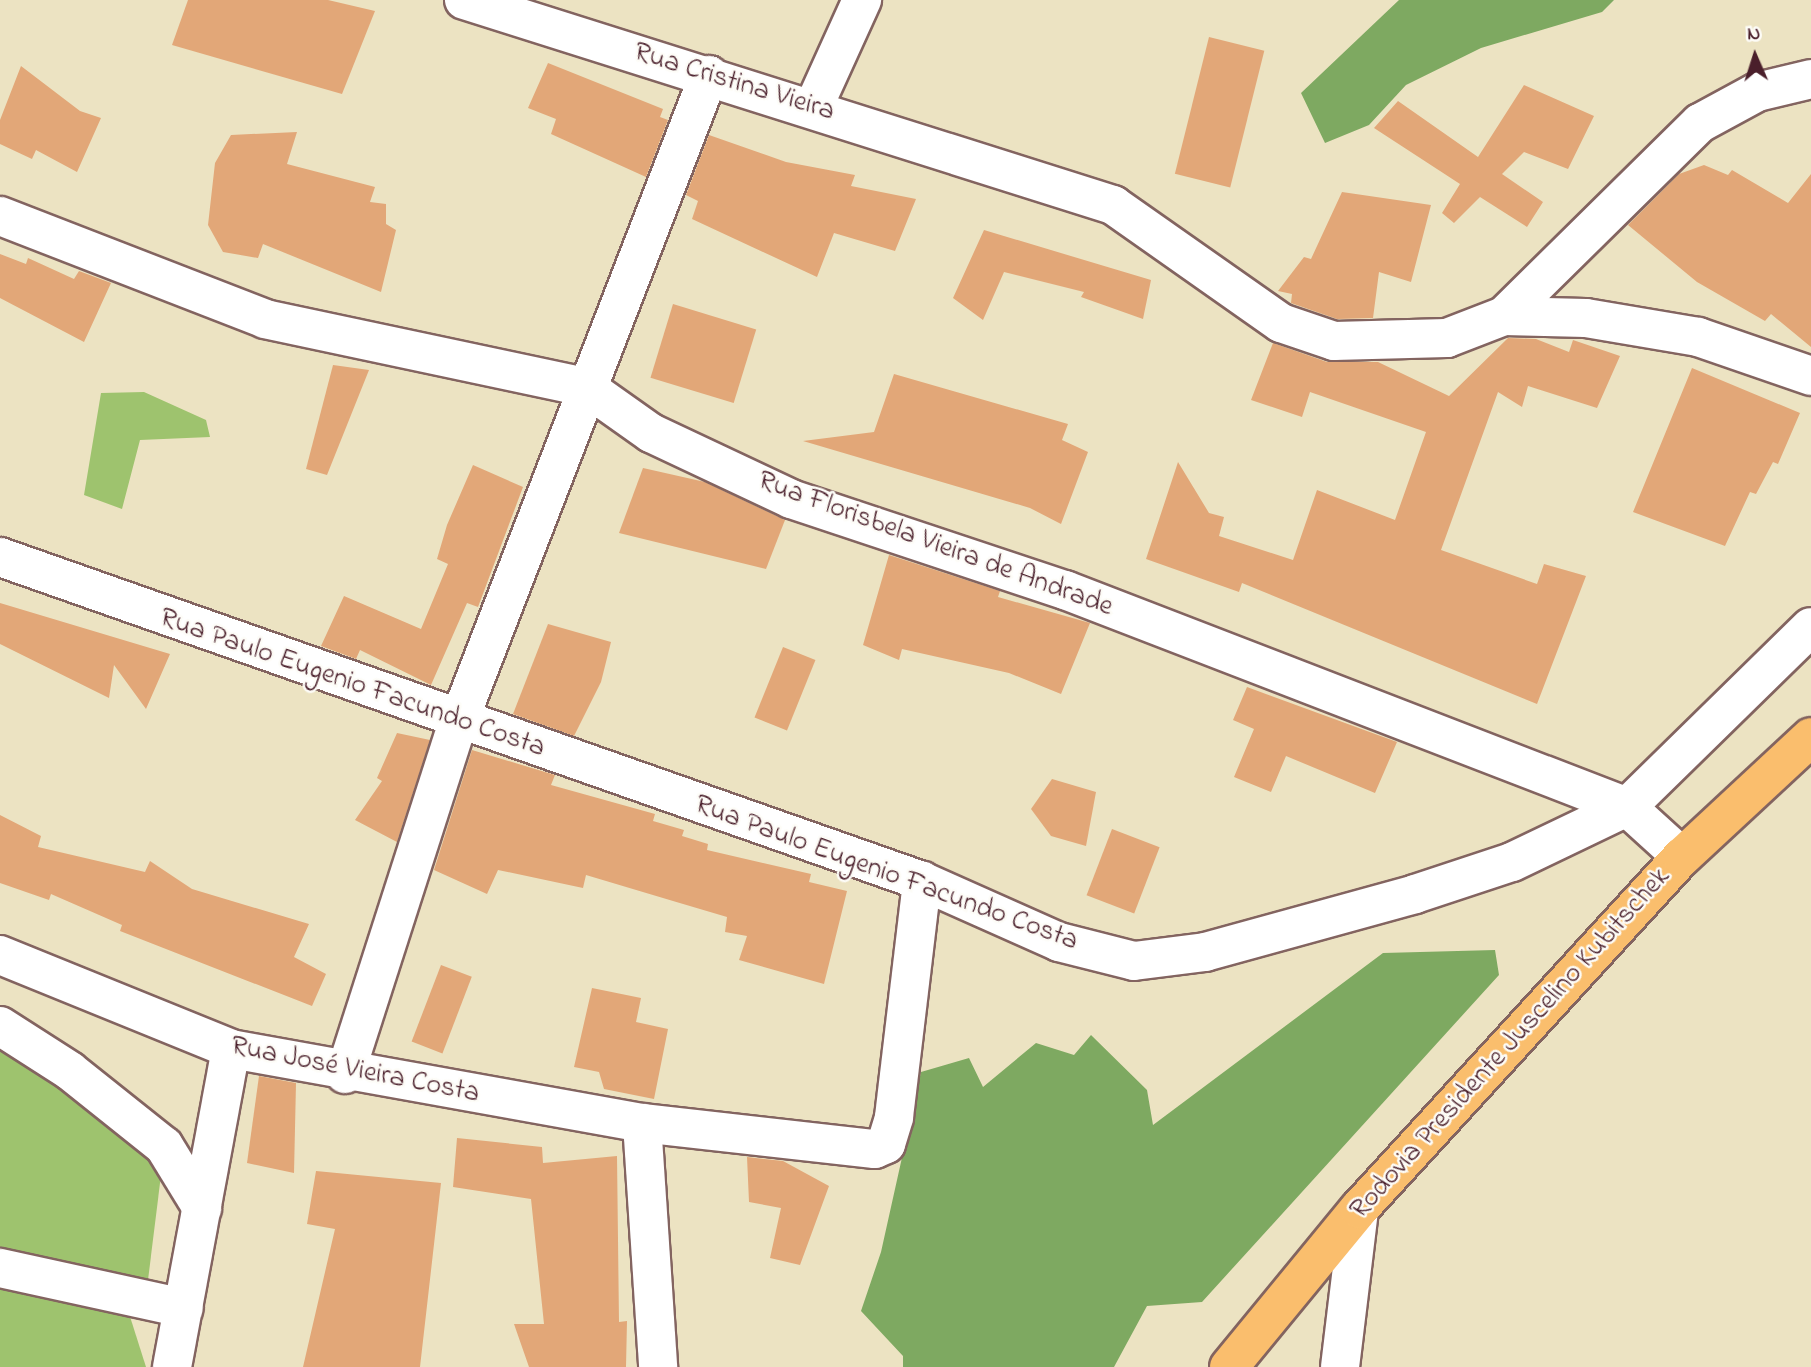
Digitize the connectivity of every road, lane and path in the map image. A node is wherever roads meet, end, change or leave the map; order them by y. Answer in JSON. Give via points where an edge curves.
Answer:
{"nodes":[{"id":1,"x":464,"y":0,"type":"edge"},
{"id":2,"x":862,"y":0,"type":"edge"},
{"id":3,"x":561,"y":14,"type":"edge"},
{"id":4,"x":709,"y":75,"type":"junction"},
{"id":5,"x":1811,"y":79,"type":"edge"},
{"id":6,"x":813,"y":108,"type":"junction"},
{"id":7,"x":0,"y":216,"type":"edge"},
{"id":8,"x":1504,"y":316,"type":"junction"},
{"id":9,"x":1811,"y":376,"type":"edge"},
{"id":10,"x":586,"y":387,"type":"junction"},
{"id":11,"x":0,"y":557,"type":"edge"},
{"id":12,"x":1811,"y":627,"type":"edge"},
{"id":13,"x":458,"y":723,"type":"junction"},
{"id":14,"x":1811,"y":737,"type":"edge"},
{"id":15,"x":1627,"y":807,"type":"junction"},
{"id":16,"x":1682,"y":857,"type":"junction"},
{"id":17,"x":922,"y":881,"type":"junction"},
{"id":18,"x":0,"y":955,"type":"edge"},
{"id":19,"x":0,"y":1027,"type":"edge"},
{"id":20,"x":231,"y":1049,"type":"junction"},
{"id":21,"x":345,"y":1074,"type":"junction"},
{"id":22,"x":642,"y":1124,"type":"junction"},
{"id":23,"x":202,"y":1208,"type":"junction"},
{"id":24,"x":1359,"y":1209,"type":"junction"},
{"id":25,"x":0,"y":1268,"type":"edge"},
{"id":26,"x":184,"y":1308,"type":"junction"},
{"id":27,"x":172,"y":1367,"type":"edge"},
{"id":28,"x":658,"y":1367,"type":"edge"},
{"id":29,"x":1230,"y":1367,"type":"edge"},
{"id":30,"x":1340,"y":1367,"type":"edge"}],
"edges":[{"from":1,"to":3,"type":"street","name":"Rua Cristina Vieira"},
{"from":2,"to":6,"type":"street"},
{"from":3,"to":4,"type":"street","name":"Rua Cristina Vieira"},
{"from":4,"to":6,"type":"street","name":"Rua Cristina Vieira"},
{"from":4,"to":10,"type":"street"},
{"from":5,"to":8,"type":"street","via":[[1757,92],[1700,123]]},
{"from":6,"to":8,"type":"street","name":"Rua Cristina Vieira","via":[[1113,205],[1281,323],[1334,341],[1447,338]]},
{"from":7,"to":10,"type":"street","name":"Rua Florisbela Vieira de Andrade","via":[[265,319]]},
{"from":8,"to":9,"type":"street","via":[[1586,318],[1699,337]]},
{"from":10,"to":13,"type":"street"},
{"from":10,"to":15,"type":"street","name":"Rua Florisbela Vieira de Andrade","via":[[651,433],[791,499],[1065,590]]},
{"from":11,"to":13,"type":"street","name":"Rua Paulo Eugenio Facundo Costa"},
{"from":12,"to":15,"type":"street"},
{"from":13,"to":17,"type":"street","name":"Rua Paulo Eugenio Facundo Costa"},
{"from":13,"to":21,"type":"street"},
{"from":14,"to":16,"type":"highway","name":"Rodovia Presidente Juscelino Kubitschek"},
{"from":15,"to":16,"type":"street"},
{"from":15,"to":17,"type":"street","name":"Rua Paulo Eugenio Facundo Costa","via":[[1512,862],[1415,894],[1205,952],[1135,961],[1059,942]]},
{"from":16,"to":24,"type":"highway","name":"Rodovia Presidente Juscelino Kubitschek"},
{"from":17,"to":22,"type":"street","name":"Rua José Vieira Costa","via":[[911,1017],[886,1144],[862,1148]]},
{"from":18,"to":20,"type":"street","name":"Rua José Vieira Costa"},
{"from":19,"to":23,"type":"street","via":[[70,1071],[164,1146]]},
{"from":20,"to":21,"type":"street","name":"Rua José Vieira Costa"},
{"from":20,"to":23,"type":"street"},
{"from":21,"to":22,"type":"street","name":"Rua José Vieira Costa"},
{"from":22,"to":28,"type":"street"},
{"from":23,"to":26,"type":"street"},
{"from":24,"to":29,"type":"highway","name":"Rodovia Presidente Juscelino Kubitschek"},
{"from":24,"to":30,"type":"street"},
{"from":25,"to":26,"type":"street"},
{"from":26,"to":27,"type":"street"}]}
